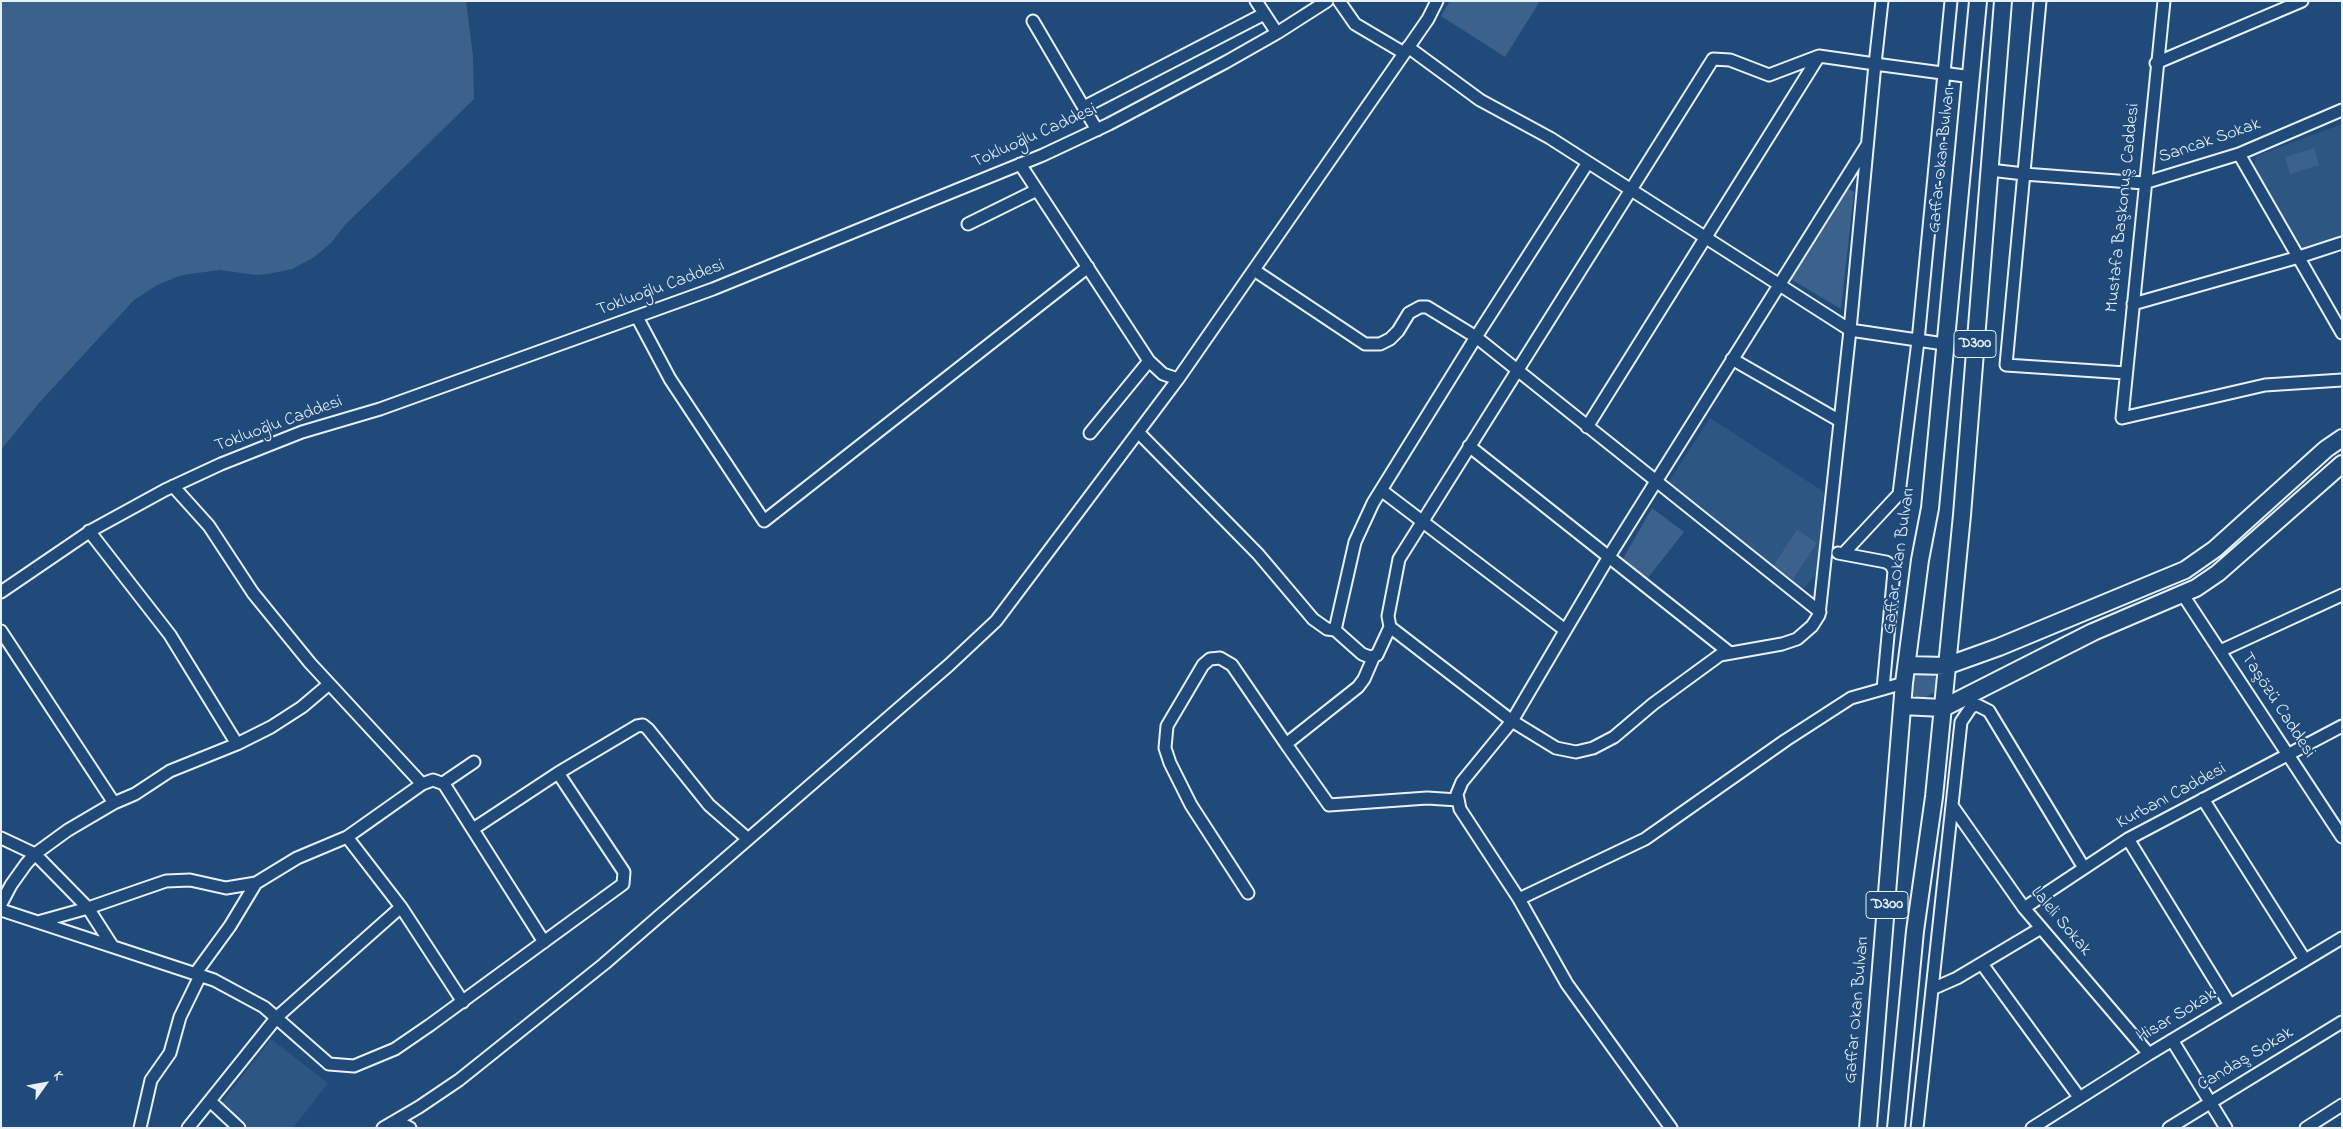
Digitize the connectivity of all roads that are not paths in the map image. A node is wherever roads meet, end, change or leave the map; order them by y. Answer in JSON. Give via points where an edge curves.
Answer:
{"nodes":[{"id":1,"x":1256,"y":1,"type":"edge"},
{"id":2,"x":1327,"y":1,"type":"edge"},
{"id":3,"x":1339,"y":1,"type":"edge"},
{"id":4,"x":1437,"y":1,"type":"edge"},
{"id":5,"x":1882,"y":1,"type":"edge"},
{"id":6,"x":1951,"y":1,"type":"edge"},
{"id":7,"x":1978,"y":1,"type":"edge"},
{"id":8,"x":2003,"y":1,"type":"edge"},
{"id":9,"x":2040,"y":1,"type":"edge"},
{"id":10,"x":2164,"y":1,"type":"edge"},
{"id":11,"x":2302,"y":1,"type":"edge"},
{"id":12,"x":1264,"y":14,"type":"junction"},
{"id":13,"x":1033,"y":21,"type":"dead end"},
{"id":14,"x":1277,"y":33,"type":"junction"},
{"id":15,"x":1406,"y":50,"type":"junction"},
{"id":16,"x":1819,"y":56,"type":"junction"},
{"id":17,"x":2156,"y":63,"type":"junction"},
{"id":18,"x":1875,"y":64,"type":"junction"},
{"id":19,"x":1944,"y":73,"type":"junction"},
{"id":20,"x":1972,"y":77,"type":"junction"},
{"id":21,"x":1084,"y":108,"type":"junction"},
{"id":22,"x":2342,"y":110,"type":"edge"},
{"id":23,"x":1097,"y":130,"type":"junction"},
{"id":24,"x":1868,"y":143,"type":"junction"},
{"id":25,"x":2239,"y":154,"type":"junction"},
{"id":26,"x":1020,"y":164,"type":"junction"},
{"id":27,"x":1587,"y":164,"type":"junction"},
{"id":28,"x":1990,"y":170,"type":"junction"},
{"id":29,"x":2024,"y":174,"type":"junction"},
{"id":30,"x":2144,"y":183,"type":"junction"},
{"id":31,"x":1037,"y":190,"type":"junction"},
{"id":32,"x":1629,"y":190,"type":"junction"},
{"id":33,"x":968,"y":224,"type":"dead end"},
{"id":34,"x":1705,"y":238,"type":"junction"},
{"id":35,"x":2342,"y":243,"type":"edge"},
{"id":36,"x":2299,"y":257,"type":"junction"},
{"id":37,"x":1088,"y":268,"type":"junction"},
{"id":38,"x":1254,"y":270,"type":"junction"},
{"id":39,"x":1779,"y":285,"type":"junction"},
{"id":40,"x":2132,"y":304,"type":"junction"},
{"id":41,"x":637,"y":316,"type":"junction"},
{"id":42,"x":1850,"y":330,"type":"junction"},
{"id":43,"x":2342,"y":333,"type":"edge"},
{"id":44,"x":1476,"y":337,"type":"junction"},
{"id":45,"x":1918,"y":341,"type":"junction"},
{"id":46,"x":1944,"y":344,"type":"junction"},
{"id":47,"x":1732,"y":359,"type":"junction"},
{"id":48,"x":1149,"y":361,"type":"junction"},
{"id":49,"x":1516,"y":370,"type":"junction"},
{"id":50,"x":2126,"y":373,"type":"junction"},
{"id":51,"x":1178,"y":379,"type":"junction"},
{"id":52,"x":2342,"y":380,"type":"edge"},
{"id":53,"x":1840,"y":421,"type":"junction"},
{"id":54,"x":1587,"y":427,"type":"junction"},
{"id":55,"x":1090,"y":433,"type":"dead end"},
{"id":56,"x":1139,"y":433,"type":"junction"},
{"id":57,"x":2342,"y":438,"type":"edge"},
{"id":58,"x":1469,"y":446,"type":"junction"},
{"id":59,"x":2342,"y":464,"type":"edge"},
{"id":60,"x":1656,"y":482,"type":"junction"},
{"id":61,"x":173,"y":486,"type":"junction"},
{"id":62,"x":1381,"y":490,"type":"junction"},
{"id":63,"x":1423,"y":522,"type":"junction"},
{"id":64,"x":89,"y":532,"type":"junction"},
{"id":65,"x":1826,"y":552,"type":"junction"},
{"id":66,"x":1843,"y":554,"type":"junction"},
{"id":67,"x":1608,"y":558,"type":"junction"},
{"id":68,"x":1,"y":592,"type":"edge"},
{"id":69,"x":2183,"y":595,"type":"junction"},
{"id":70,"x":2342,"y":595,"type":"edge"},
{"id":71,"x":1820,"y":612,"type":"junction"},
{"id":72,"x":1390,"y":627,"type":"junction"},
{"id":73,"x":1335,"y":630,"type":"junction"},
{"id":74,"x":1565,"y":630,"type":"junction"},
{"id":75,"x":1,"y":631,"type":"edge"},
{"id":76,"x":2220,"y":651,"type":"junction"},
{"id":77,"x":1730,"y":653,"type":"junction"},
{"id":78,"x":1374,"y":656,"type":"junction"},
{"id":79,"x":1906,"y":665,"type":"junction"},
{"id":80,"x":1946,"y":666,"type":"junction"},
{"id":81,"x":1904,"y":683,"type":"junction"},
{"id":82,"x":328,"y":685,"type":"junction"},
{"id":83,"x":1882,"y":689,"type":"junction"},
{"id":84,"x":1902,"y":706,"type":"junction"},
{"id":85,"x":1943,"y":708,"type":"junction"},
{"id":86,"x":1512,"y":720,"type":"junction"},
{"id":87,"x":2342,"y":726,"type":"edge"},
{"id":88,"x":237,"y":744,"type":"junction"},
{"id":89,"x":1286,"y":744,"type":"junction"},
{"id":90,"x":2288,"y":755,"type":"junction"},
{"id":91,"x":474,"y":762,"type":"dead end"},
{"id":92,"x":558,"y":773,"type":"junction"},
{"id":93,"x":443,"y":783,"type":"junction"},
{"id":94,"x":422,"y":784,"type":"junction"},
{"id":95,"x":2203,"y":799,"type":"junction"},
{"id":96,"x":1458,"y":800,"type":"junction"},
{"id":97,"x":114,"y":804,"type":"junction"},
{"id":98,"x":1953,"y":807,"type":"junction"},
{"id":99,"x":473,"y":829,"type":"junction"},
{"id":100,"x":347,"y":836,"type":"junction"},
{"id":101,"x":2342,"y":837,"type":"edge"},
{"id":102,"x":1,"y":838,"type":"edge"},
{"id":103,"x":748,"y":839,"type":"junction"},
{"id":104,"x":2128,"y":839,"type":"junction"},
{"id":105,"x":35,"y":854,"type":"junction"},
{"id":106,"x":2084,"y":868,"type":"junction"},
{"id":107,"x":256,"y":883,"type":"junction"},
{"id":108,"x":1248,"y":893,"type":"dead end"},
{"id":109,"x":1518,"y":899,"type":"junction"},
{"id":110,"x":1,"y":904,"type":"edge"},
{"id":111,"x":401,"y":907,"type":"junction"},
{"id":112,"x":88,"y":908,"type":"junction"},
{"id":113,"x":2024,"y":908,"type":"junction"},
{"id":114,"x":1,"y":910,"type":"edge"},
{"id":115,"x":38,"y":922,"type":"junction"},
{"id":116,"x":2041,"y":928,"type":"junction"},
{"id":117,"x":2342,"y":938,"type":"edge"},
{"id":118,"x":544,"y":942,"type":"junction"},
{"id":119,"x":113,"y":947,"type":"junction"},
{"id":120,"x":2305,"y":960,"type":"junction"},
{"id":121,"x":1982,"y":964,"type":"junction"},
{"id":122,"x":198,"y":975,"type":"junction"},
{"id":123,"x":1932,"y":989,"type":"junction"},
{"id":124,"x":463,"y":1002,"type":"junction"},
{"id":125,"x":2230,"y":1005,"type":"junction"},
{"id":126,"x":277,"y":1017,"type":"junction"},
{"id":127,"x":2342,"y":1022,"type":"edge"},
{"id":128,"x":2172,"y":1040,"type":"junction"},
{"id":129,"x":2148,"y":1054,"type":"junction"},
{"id":130,"x":2079,"y":1098,"type":"junction"},
{"id":131,"x":210,"y":1101,"type":"junction"},
{"id":132,"x":2211,"y":1102,"type":"junction"},
{"id":133,"x":2342,"y":1105,"type":"edge"},
{"id":134,"x":396,"y":1121,"type":"junction"},
{"id":135,"x":140,"y":1128,"type":"edge"},
{"id":136,"x":188,"y":1128,"type":"edge"},
{"id":137,"x":239,"y":1128,"type":"edge"},
{"id":138,"x":383,"y":1128,"type":"edge"},
{"id":139,"x":410,"y":1128,"type":"edge"},
{"id":140,"x":1670,"y":1128,"type":"edge"},
{"id":141,"x":1868,"y":1128,"type":"edge"},
{"id":142,"x":1896,"y":1128,"type":"edge"},
{"id":143,"x":1917,"y":1128,"type":"edge"},
{"id":144,"x":2032,"y":1128,"type":"edge"},
{"id":145,"x":2168,"y":1128,"type":"edge"},
{"id":146,"x":2226,"y":1128,"type":"edge"},
{"id":147,"x":2306,"y":1128,"type":"edge"}],
"edges":[{"from":1,"to":12,"type":"street"},
{"from":2,"to":14,"type":"street","name":"Tokluoğlu Caddesi"},
{"from":3,"to":15,"type":"street","via":[[1354,24]]},
{"from":4,"to":15,"type":"street"},
{"from":5,"to":18,"type":"street"},
{"from":6,"to":19,"type":"street"},
{"from":7,"to":20,"type":"highway","name":"Gaffar Okan Bulvarı","number":"D300"},
{"from":8,"to":28,"type":"highway","number":"D300"},
{"from":9,"to":29,"type":"street"},
{"from":10,"to":17,"type":"street","name":"Mustafa Başkonuş Caddesi"},
{"from":11,"to":17,"type":"street"},
{"from":12,"to":14,"type":"street"},
{"from":12,"to":21,"type":"street"},
{"from":13,"to":21,"type":"street"},
{"from":14,"to":23,"type":"street","name":"Tokluoğlu Caddesi"},
{"from":15,"to":27,"type":"street","via":[[1480,100],[1550,138]]},
{"from":15,"to":38,"type":"street"},
{"from":16,"to":18,"type":"street"},
{"from":16,"to":32,"type":"street","via":[[1769,74],[1730,60],[1713,59]]},
{"from":16,"to":34,"type":"street"},
{"from":17,"to":30,"type":"street","name":"Mustafa Başkonuş Caddesi"},
{"from":18,"to":19,"type":"street"},
{"from":18,"to":24,"type":"street"},
{"from":19,"to":20,"type":"street"},
{"from":19,"to":45,"type":"street"},
{"from":20,"to":46,"type":"highway","name":"Gaffar Okan Bulvarı","number":"D300"},
{"from":21,"to":23,"type":"street"},
{"from":22,"to":25,"type":"street","name":"Sancak Sokak"},
{"from":23,"to":26,"type":"street","name":"Tokluoğlu Caddesi"},
{"from":24,"to":39,"type":"street"},
{"from":24,"to":42,"type":"street"},
{"from":25,"to":30,"type":"street","name":"Sancak Sokak"},
{"from":25,"to":36,"type":"street"},
{"from":26,"to":31,"type":"street"},
{"from":26,"to":41,"type":"street","name":"Tokluoğlu Caddesi","via":[[763,270]]},
{"from":27,"to":32,"type":"street"},
{"from":27,"to":44,"type":"street"},
{"from":28,"to":29,"type":"street","name":"Sancak Sokak"},
{"from":28,"to":80,"type":"highway","number":"D300","via":[[1962,515]]},
{"from":29,"to":30,"type":"street","name":"Sancak Sokak"},
{"from":29,"to":50,"type":"street","via":[[2006,365]]},
{"from":30,"to":40,"type":"street","name":"Mustafa Başkonuş Caddesi"},
{"from":31,"to":33,"type":"street"},
{"from":31,"to":37,"type":"street"},
{"from":32,"to":34,"type":"street"},
{"from":32,"to":49,"type":"street"},
{"from":34,"to":39,"type":"street"},
{"from":34,"to":54,"type":"street"},
{"from":35,"to":36,"type":"street"},
{"from":36,"to":40,"type":"street"},
{"from":36,"to":43,"type":"street"},
{"from":37,"to":41,"type":"street","via":[[764,521],[670,378]]},
{"from":37,"to":48,"type":"street"},
{"from":38,"to":44,"type":"street","via":[[1365,344],[1380,344],[1390,339],[1409,313],[1420,307],[1427,307]]},
{"from":38,"to":51,"type":"street"},
{"from":39,"to":42,"type":"street"},
{"from":39,"to":47,"type":"street"},
{"from":40,"to":50,"type":"street","name":"Mustafa Başkonuş Caddesi"},
{"from":41,"to":61,"type":"street","name":"Tokluoğlu Caddesi","via":[[380,409],[286,438]]},
{"from":42,"to":45,"type":"street"},
{"from":42,"to":53,"type":"street"},
{"from":44,"to":49,"type":"street"},
{"from":44,"to":62,"type":"street"},
{"from":45,"to":46,"type":"street"},
{"from":45,"to":66,"type":"street","via":[[1899,494]]},
{"from":46,"to":79,"type":"highway","name":"Gaffar Okan Bulvarı","number":"D300","via":[[1930,508]]},
{"from":47,"to":53,"type":"street"},
{"from":47,"to":60,"type":"street"},
{"from":48,"to":51,"type":"street","via":[[1163,374]]},
{"from":48,"to":55,"type":"street"},
{"from":49,"to":54,"type":"street"},
{"from":49,"to":58,"type":"street"},
{"from":50,"to":52,"type":"street","name":"Mustafa Başkonuş Caddesi","via":[[2122,418],[2265,385]]},
{"from":51,"to":56,"type":"street"},
{"from":53,"to":65,"type":"street"},
{"from":54,"to":60,"type":"street"},
{"from":56,"to":73,"type":"street","via":[[1258,554],[1313,619]]},
{"from":56,"to":103,"type":"street","via":[[996,621]]},
{"from":57,"to":80,"type":"highway","via":[[2215,549],[2185,570]]},
{"from":58,"to":63,"type":"street"},
{"from":58,"to":67,"type":"street"},
{"from":59,"to":69,"type":"highway","via":[[2218,573]]},
{"from":60,"to":67,"type":"street"},
{"from":60,"to":71,"type":"street"},
{"from":61,"to":64,"type":"street","name":"Tokluoğlu Caddesi"},
{"from":61,"to":82,"type":"street","via":[[209,526],[270,615]]},
{"from":62,"to":63,"type":"street"},
{"from":62,"to":73,"type":"street","via":[[1355,542]]},
{"from":63,"to":72,"type":"street","via":[[1400,558],[1388,616]]},
{"from":63,"to":74,"type":"street"},
{"from":64,"to":68,"type":"street","name":"Tokluoğlu Caddesi"},
{"from":64,"to":88,"type":"street","via":[[170,635]]},
{"from":65,"to":66,"type":"street"},
{"from":65,"to":71,"type":"street"},
{"from":66,"to":83,"type":"street","via":[[1886,562],[1894,571]]},
{"from":67,"to":74,"type":"street"},
{"from":67,"to":77,"type":"street"},
{"from":69,"to":76,"type":"street","name":"Taşözü Caddesi"},
{"from":69,"to":85,"type":"highway","via":[[2093,632]]},
{"from":70,"to":76,"type":"street"},
{"from":71,"to":77,"type":"street","via":[[1812,626],[1796,638],[1774,646]]},
{"from":72,"to":78,"type":"street"},
{"from":72,"to":86,"type":"street"},
{"from":73,"to":78,"type":"street","via":[[1362,654]]},
{"from":74,"to":86,"type":"street"},
{"from":75,"to":97,"type":"street"},
{"from":76,"to":90,"type":"street","name":"Taşözü Caddesi"},
{"from":77,"to":86,"type":"street","via":[[1720,655],[1614,737],[1589,750],[1556,748]]},
{"from":78,"to":89,"type":"street","via":[[1358,687]]},
{"from":79,"to":80,"type":"highway"},
{"from":79,"to":81,"type":"highway","name":"Gaffar Okan Bulvarı","number":"D300"},
{"from":80,"to":85,"type":"highway","number":"D300"},
{"from":81,"to":83,"type":"street"},
{"from":81,"to":84,"type":"highway","name":"Gaffar Okan Bulvarı","number":"D300"},
{"from":82,"to":88,"type":"street","via":[[287,717]]},
{"from":82,"to":94,"type":"street"},
{"from":83,"to":109,"type":"street","via":[[1851,698],[1646,839]]},
{"from":84,"to":85,"type":"highway"},
{"from":84,"to":141,"type":"highway","name":"Gaffar Okan Bulvarı","number":"D300"},
{"from":85,"to":142,"type":"highway","number":"D300","via":[[1915,931]]},
{"from":86,"to":96,"type":"street","via":[[1462,782]]},
{"from":87,"to":90,"type":"street","name":"Kurbanı Caddesi"},
{"from":88,"to":97,"type":"street","via":[[185,764]]},
{"from":89,"to":96,"type":"street","via":[[1329,805],[1427,798]]},
{"from":89,"to":108,"type":"street","via":[[1232,665],[1220,658],[1210,659],[1203,665],[1166,726],[1165,748],[1190,805]]},
{"from":90,"to":95,"type":"street","name":"Kurbanı Caddesi"},
{"from":90,"to":101,"type":"street","name":"Taşözü Caddesi"},
{"from":91,"to":93,"type":"street"},
{"from":92,"to":99,"type":"street"},
{"from":92,"to":103,"type":"street","via":[[636,726],[643,725],[710,805]]},
{"from":92,"to":118,"type":"street","via":[[624,872],[625,880]]},
{"from":93,"to":94,"type":"street","via":[[433,780]]},
{"from":93,"to":99,"type":"street"},
{"from":94,"to":100,"type":"street"},
{"from":95,"to":104,"type":"street","name":"Kurbanı Caddesi"},
{"from":95,"to":120,"type":"street"},
{"from":96,"to":109,"type":"street","via":[[1460,809]]},
{"from":97,"to":105,"type":"street","via":[[68,830]]},
{"from":98,"to":106,"type":"street","via":[[1961,722],[1971,707],[1977,705],[1989,711]]},
{"from":98,"to":113,"type":"street","name":"Laleli Sokak"},
{"from":98,"to":123,"type":"street"},
{"from":99,"to":118,"type":"street"},
{"from":100,"to":107,"type":"street","via":[[297,858]]},
{"from":100,"to":111,"type":"street"},
{"from":102,"to":105,"type":"street"},
{"from":103,"to":134,"type":"street","via":[[529,1026],[459,1080]]},
{"from":104,"to":106,"type":"street","name":"Kurbanı Caddesi"},
{"from":104,"to":125,"type":"street"},
{"from":105,"to":110,"type":"street","via":[[18,873]]},
{"from":105,"to":112,"type":"street"},
{"from":106,"to":113,"type":"street","name":"Kurbanı Caddesi"},
{"from":107,"to":112,"type":"street","via":[[226,888],[190,880],[166,881]]},
{"from":107,"to":122,"type":"street"},
{"from":109,"to":140,"type":"street","via":[[1567,984]]},
{"from":111,"to":124,"type":"street"},
{"from":111,"to":126,"type":"street"},
{"from":112,"to":115,"type":"street"},
{"from":112,"to":119,"type":"street"},
{"from":113,"to":116,"type":"street","name":"Laleli Sokak"},
{"from":114,"to":115,"type":"street"},
{"from":115,"to":119,"type":"street"},
{"from":116,"to":121,"type":"street"},
{"from":116,"to":129,"type":"street","name":"Laleli Sokak"},
{"from":117,"to":120,"type":"street","name":"Hisar Sokak"},
{"from":118,"to":124,"type":"street"},
{"from":119,"to":122,"type":"street"},
{"from":120,"to":125,"type":"street","name":"Hisar Sokak"},
{"from":121,"to":123,"type":"street"},
{"from":121,"to":130,"type":"street"},
{"from":122,"to":126,"type":"street","via":[[214,980]]},
{"from":122,"to":135,"type":"street","via":[[180,1017],[170,1053],[151,1080]]},
{"from":123,"to":143,"type":"street"},
{"from":124,"to":126,"type":"street","via":[[395,1049],[348,1066],[329,1064]]},
{"from":125,"to":128,"type":"street","name":"Hisar Sokak"},
{"from":126,"to":131,"type":"street"},
{"from":127,"to":132,"type":"street","name":"Candaş Sokak"},
{"from":128,"to":129,"type":"street","name":"Hisar Sokak"},
{"from":128,"to":132,"type":"street"},
{"from":129,"to":130,"type":"street","name":"Hisar Sokak"},
{"from":130,"to":144,"type":"street","name":"Hisar Sokak"},
{"from":131,"to":136,"type":"street"},
{"from":131,"to":137,"type":"street"},
{"from":132,"to":145,"type":"street","name":"Candaş Sokak"},
{"from":132,"to":146,"type":"street"},
{"from":133,"to":147,"type":"street"},
{"from":134,"to":138,"type":"street"},
{"from":134,"to":139,"type":"street"}]}
